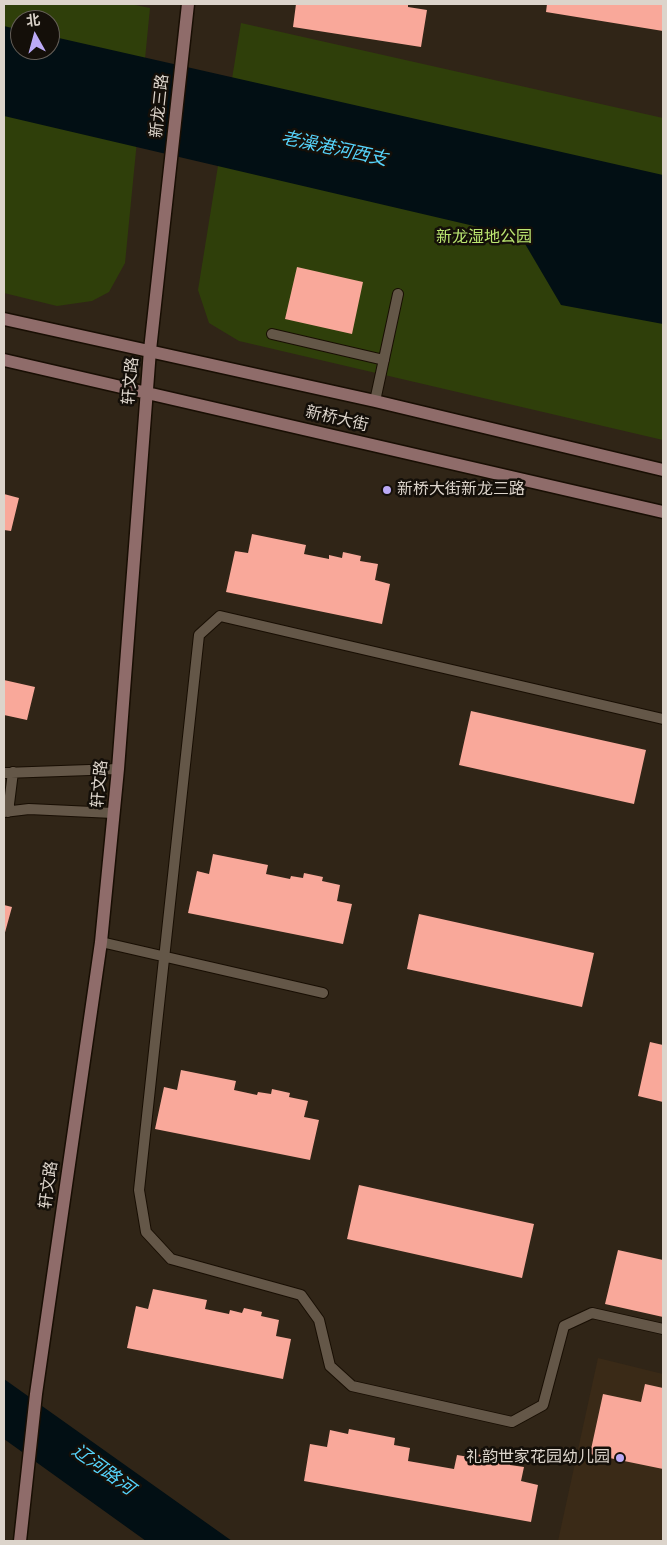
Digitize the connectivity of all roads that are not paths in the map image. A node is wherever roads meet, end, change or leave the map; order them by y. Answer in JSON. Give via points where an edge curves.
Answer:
{"nodes":[{"id":1,"x":188,"y":4,"type":"edge"},
{"id":2,"x":169,"y":174,"type":"joint"},
{"id":3,"x":398,"y":294,"type":"dead end"},
{"id":4,"x":4,"y":319,"type":"edge"},
{"id":5,"x":272,"y":334,"type":"dead end"},
{"id":6,"x":150,"y":350,"type":"junction"},
{"id":7,"x":4,"y":360,"type":"edge"},
{"id":8,"x":384,"y":360,"type":"junction"},
{"id":9,"x":146,"y":391,"type":"junction"},
{"id":10,"x":375,"y":401,"type":"junction"},
{"id":11,"x":663,"y":470,"type":"edge"},
{"id":12,"x":663,"y":512,"type":"edge"},
{"id":13,"x":663,"y":720,"type":"edge"},
{"id":14,"x":4,"y":766,"type":"edge"},
{"id":15,"x":118,"y":769,"type":"junction"},
{"id":16,"x":9,"y":773,"type":"edge"},
{"id":17,"x":6,"y":812,"type":"edge"},
{"id":18,"x":113,"y":813,"type":"junction"},
{"id":19,"x":101,"y":942,"type":"junction"},
{"id":20,"x":164,"y":956,"type":"junction"},
{"id":21,"x":323,"y":993,"type":"dead end"},
{"id":22,"x":663,"y":1329,"type":"edge"},
{"id":23,"x":20,"y":1541,"type":"edge"}],
"edges":[{"from":1,"to":2,"type":"street","name":"新龙三路"},
{"from":2,"to":6,"type":"street","name":"轩文路"},
{"from":3,"to":8,"type":"lane"},
{"from":4,"to":6,"type":"street","name":"新桥大街"},
{"from":5,"to":8,"type":"lane"},
{"from":6,"to":9,"type":"street","name":"轩文路"},
{"from":6,"to":10,"type":"street","name":"新桥大街"},
{"from":7,"to":9,"type":"street","name":"新桥大街"},
{"from":8,"to":10,"type":"lane"},
{"from":9,"to":12,"type":"street","name":"新桥大街"},
{"from":9,"to":15,"type":"street","name":"轩文路"},
{"from":10,"to":11,"type":"street","name":"新桥大街"},
{"from":13,"to":20,"type":"lane","via":[[220,616],[199,635]]},
{"from":14,"to":16,"type":"lane"},
{"from":15,"to":16,"type":"lane"},
{"from":15,"to":18,"type":"street","name":"轩文路"},
{"from":16,"to":17,"type":"lane"},
{"from":17,"to":18,"type":"lane","via":[[29,809]]},
{"from":18,"to":19,"type":"street","name":"轩文路"},
{"from":19,"to":20,"type":"lane"},
{"from":19,"to":23,"type":"street","name":"轩文路","via":[[36,1394]]},
{"from":20,"to":21,"type":"lane"},
{"from":20,"to":22,"type":"lane","via":[[139,1190],[146,1232],[171,1259],[301,1294],[319,1320],[330,1366],[352,1386],[512,1422],[542,1405],[564,1326],[592,1313]]}]}
